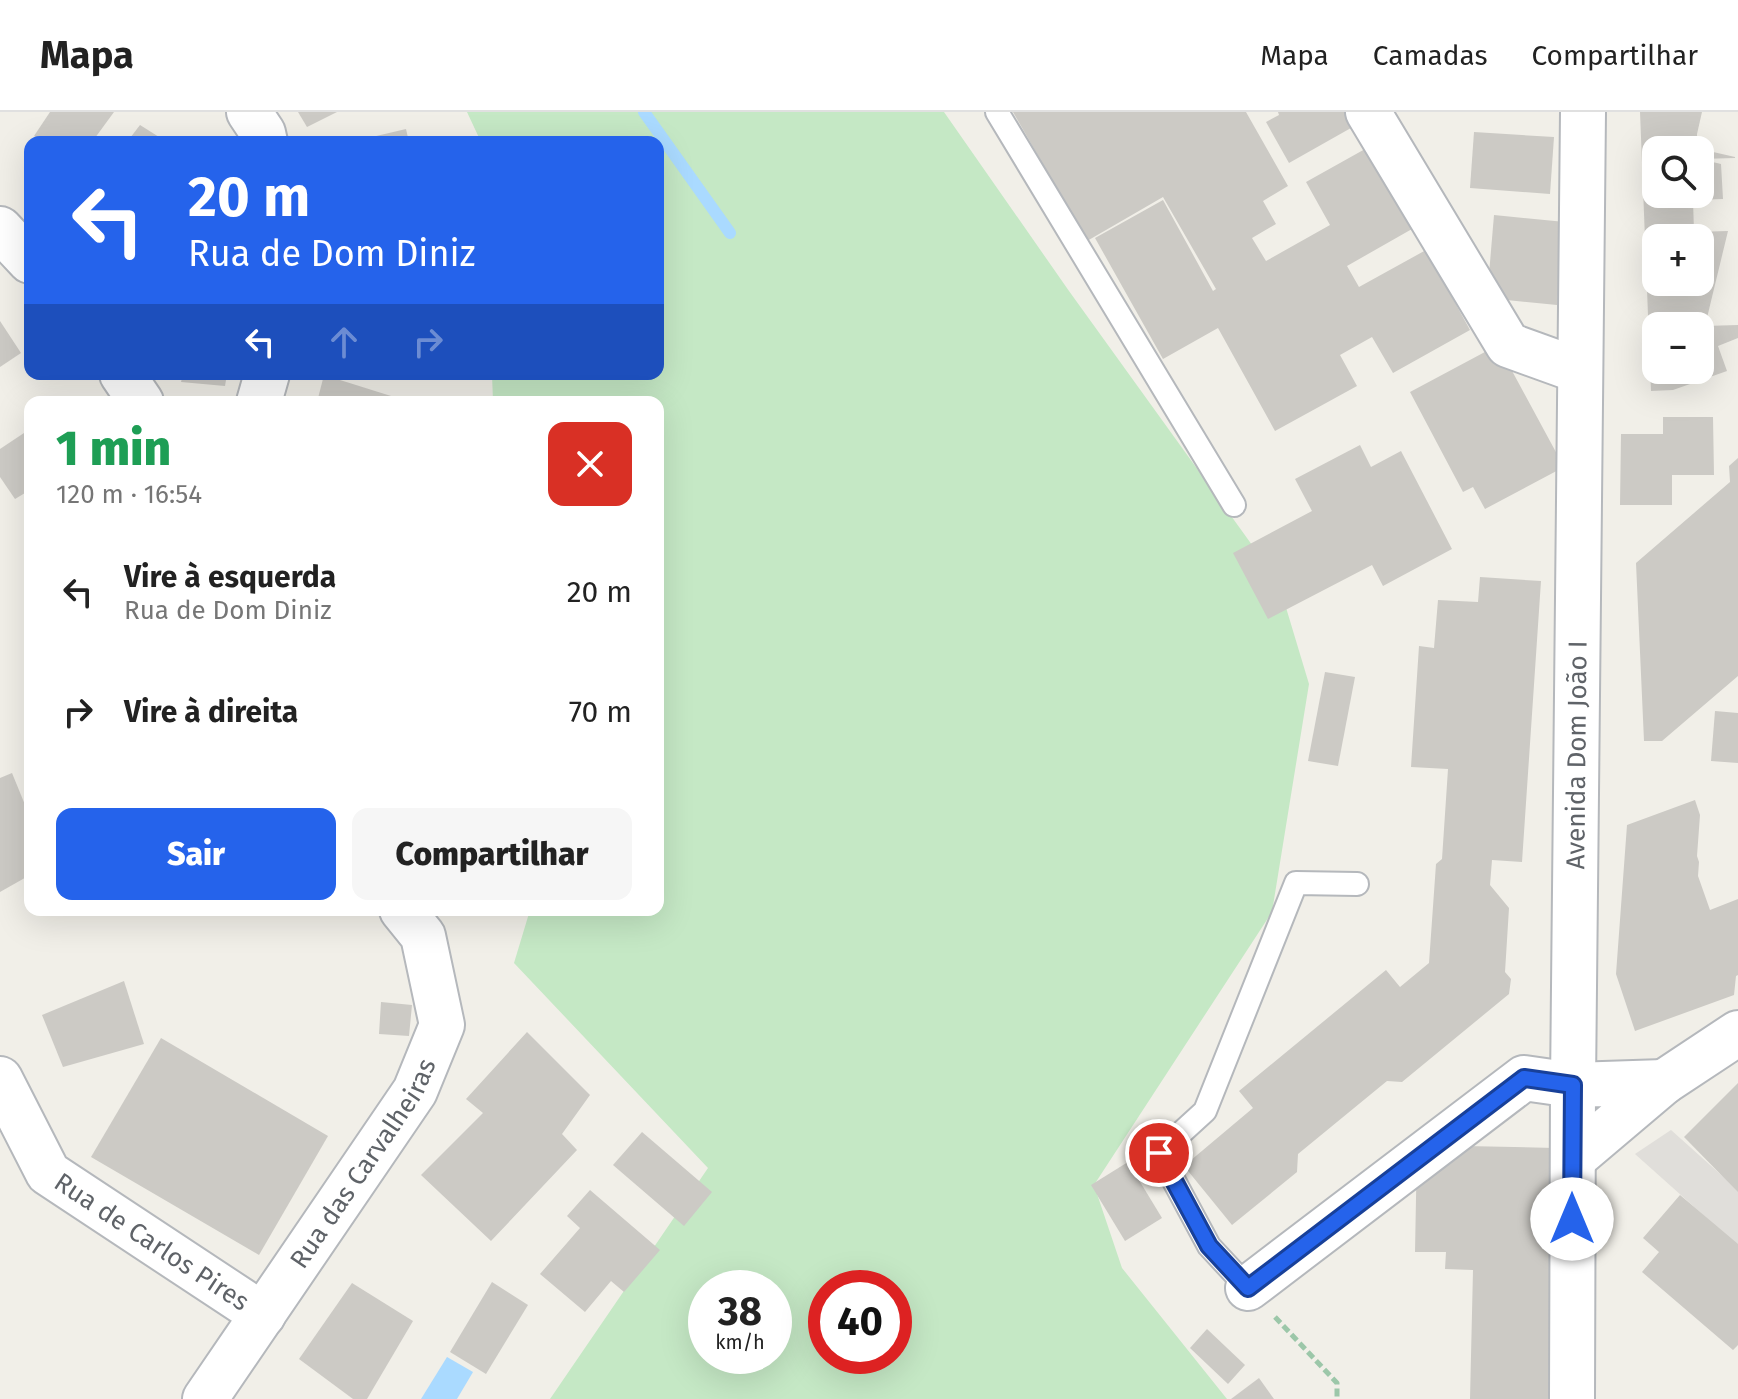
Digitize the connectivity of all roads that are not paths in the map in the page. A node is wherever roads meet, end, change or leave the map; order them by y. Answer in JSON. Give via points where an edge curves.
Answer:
{"nodes":[{"id":1,"x":249,"y":112,"type":"edge"},
{"id":2,"x":997,"y":112,"type":"edge"},
{"id":3,"x":1368,"y":112,"type":"edge"},
{"id":4,"x":1583,"y":112,"type":"edge"},
{"id":5,"x":264,"y":136,"type":"edge"},
{"id":6,"x":0,"y":229,"type":"edge"},
{"id":7,"x":24,"y":255,"type":"edge"},
{"id":8,"x":1580,"y":371,"type":"junction"},
{"id":9,"x":1234,"y":505,"type":"dead end"},
{"id":10,"x":1357,"y":884,"type":"dead end"},
{"id":11,"x":407,"y":916,"type":"edge"},
{"id":12,"x":1738,"y":1033,"type":"edge"},
{"id":13,"x":0,"y":1079,"type":"edge"},
{"id":14,"x":1664,"y":1082,"type":"junction"},
{"id":15,"x":1573,"y":1085,"type":"junction"},
{"id":16,"x":1573,"y":1159,"type":"junction"},
{"id":17,"x":1248,"y":1288,"type":"joint"},
{"id":18,"x":263,"y":1315,"type":"junction"},
{"id":19,"x":205,"y":1399,"type":"edge"},
{"id":20,"x":1572,"y":1399,"type":"edge"}],
"edges":[{"from":1,"to":5,"type":"street"},
{"from":2,"to":9,"type":"lane"},
{"from":3,"to":8,"type":"street","via":[[1508,345]]},
{"from":4,"to":8,"type":"street","name":"Avenida Dom João I"},
{"from":6,"to":7,"type":"street"},
{"from":8,"to":15,"type":"street","name":"Avenida Dom João I"},
{"from":10,"to":17,"type":"lane","via":[[1296,883],[1205,1111],[1159,1153],[1209,1246]]},
{"from":11,"to":18,"type":"street","name":"Rua das Carvalheiras","via":[[423,936],[442,1025],[415,1091]]},
{"from":12,"to":14,"type":"street"},
{"from":13,"to":18,"type":"street","name":"Rua de Carlos Pires","via":[[48,1173]]},
{"from":14,"to":15,"type":"street"},
{"from":14,"to":16,"type":"street"},
{"from":15,"to":16,"type":"street","name":"Avenida Dom João I"},
{"from":15,"to":17,"type":"street","via":[[1524,1078]]},
{"from":16,"to":20,"type":"street","name":"Avenida Dom João I"},
{"from":18,"to":19,"type":"street","name":"Rua das Carvalheiras"}]}
